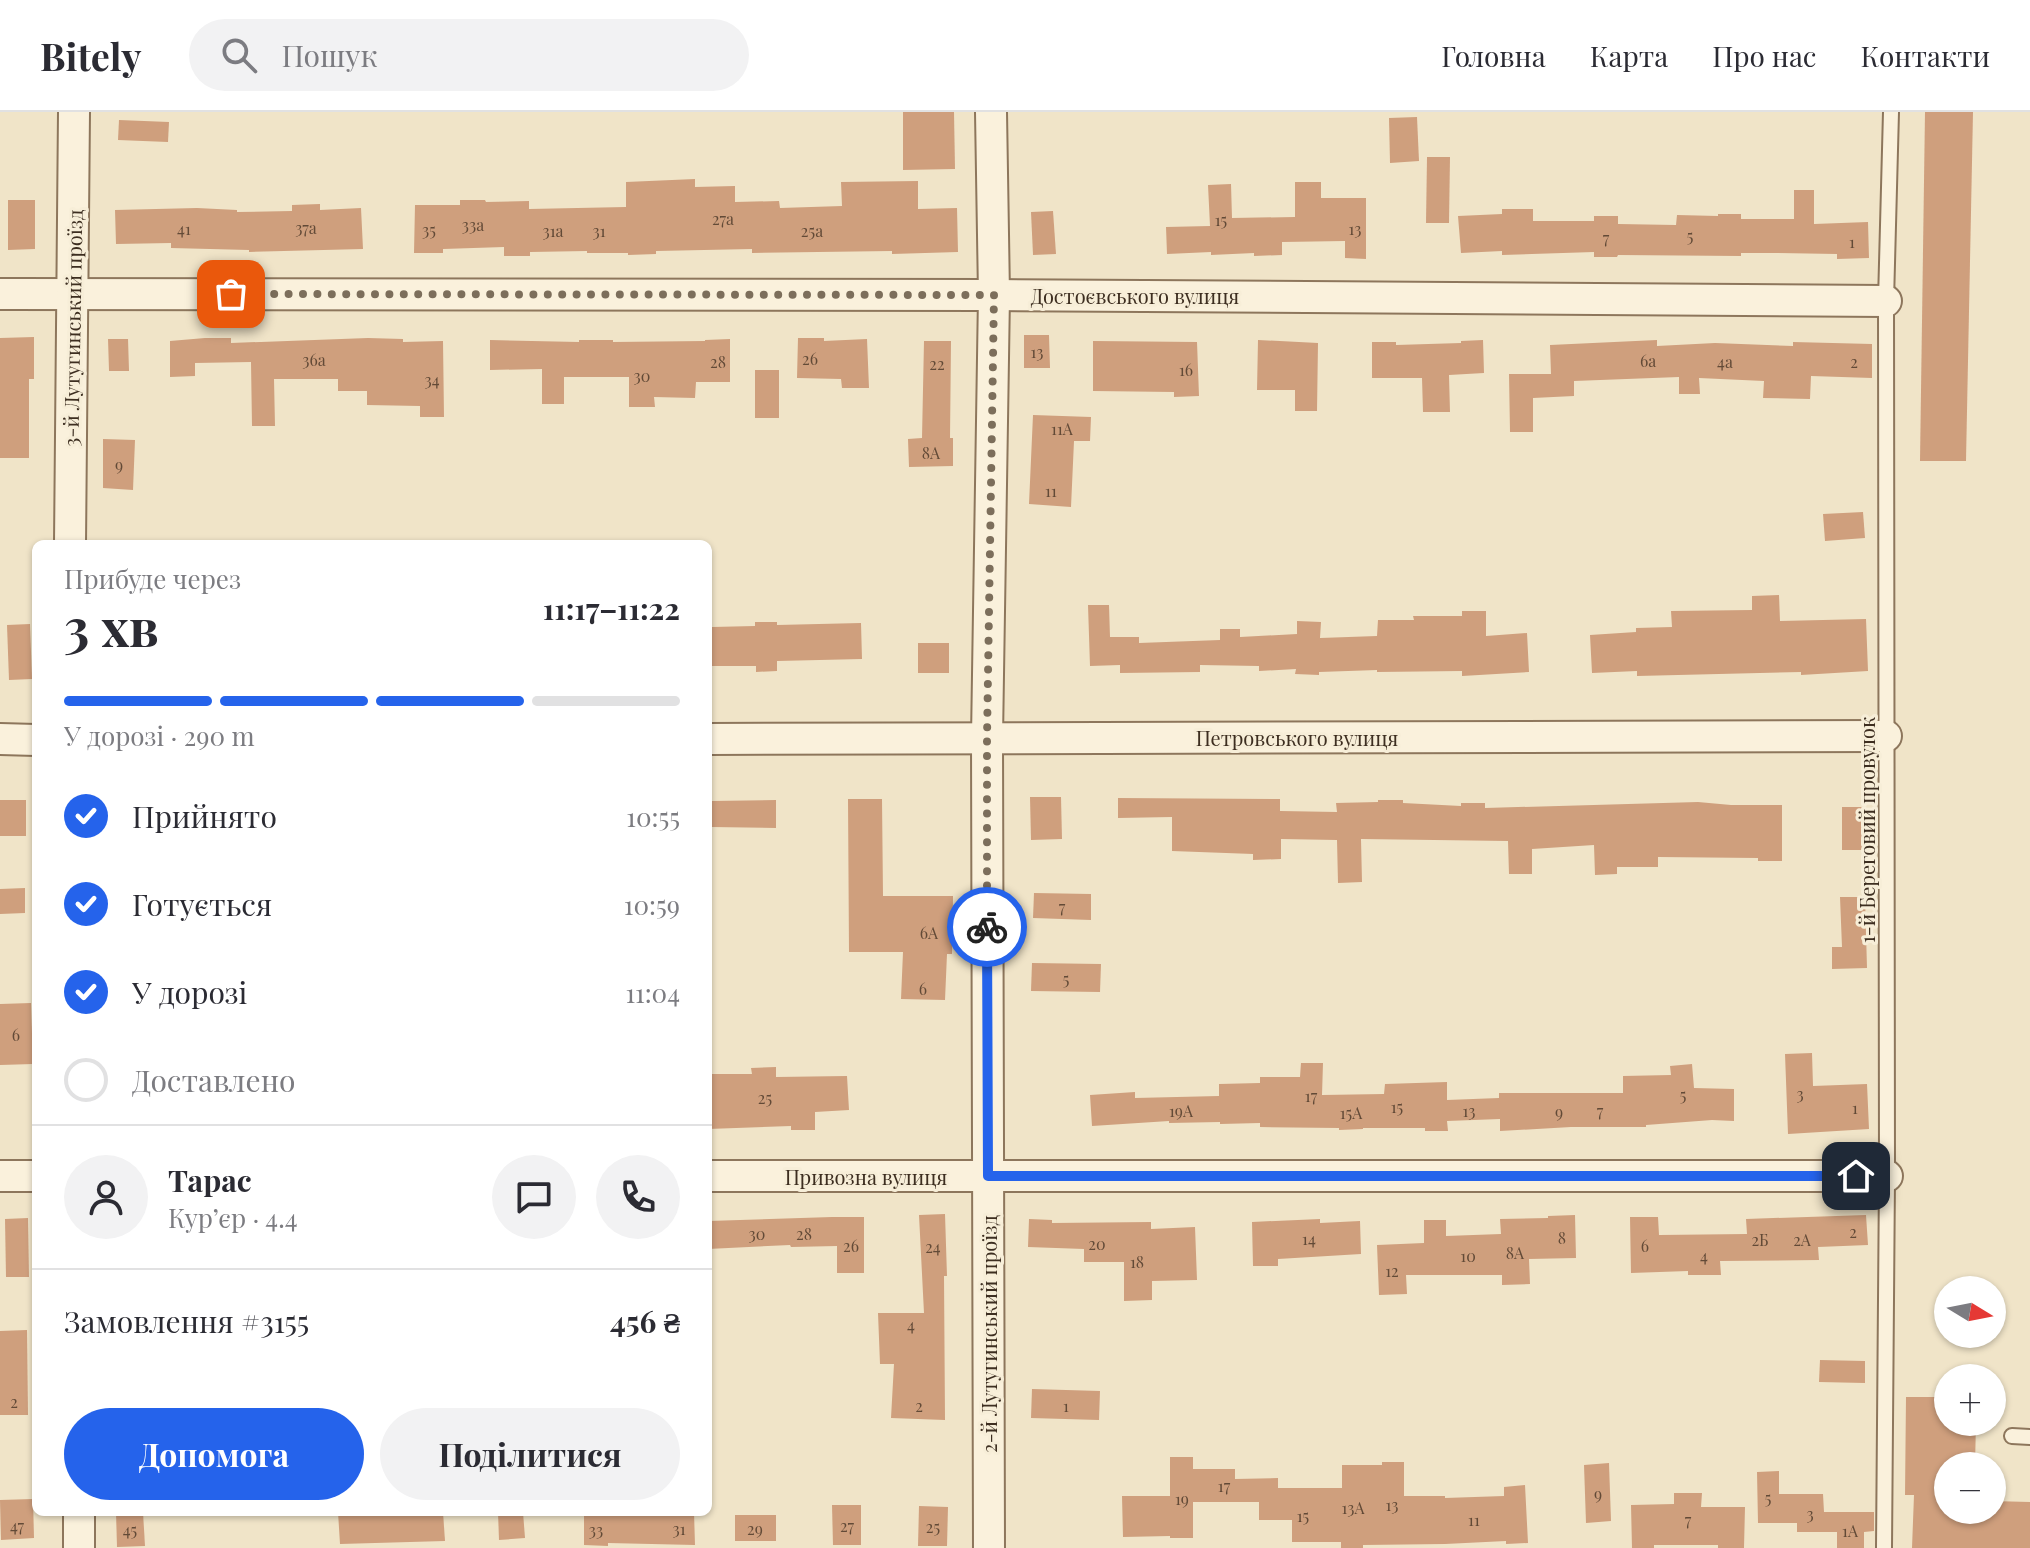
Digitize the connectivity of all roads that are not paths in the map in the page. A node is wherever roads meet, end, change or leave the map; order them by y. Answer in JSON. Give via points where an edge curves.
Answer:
{"nodes":[{"id":1,"x":74,"y":112,"type":"edge"},
{"id":2,"x":991,"y":112,"type":"edge"},
{"id":3,"x":1891,"y":112,"type":"edge"},
{"id":4,"x":0,"y":294,"type":"edge"},
{"id":5,"x":72,"y":294,"type":"junction"},
{"id":6,"x":994,"y":295,"type":"junction"},
{"id":7,"x":1886,"y":301,"type":"junction"},
{"id":8,"x":70,"y":540,"type":"edge"},
{"id":9,"x":1886,"y":736,"type":"junction"},
{"id":10,"x":987,"y":738,"type":"junction"},
{"id":11,"x":0,"y":739,"type":"edge"},
{"id":12,"x":712,"y":739,"type":"edge"},
{"id":13,"x":32,"y":740,"type":"edge"},
{"id":14,"x":0,"y":1176,"type":"edge"},
{"id":15,"x":32,"y":1176,"type":"edge"},
{"id":16,"x":712,"y":1176,"type":"edge"},
{"id":17,"x":988,"y":1176,"type":"junction"},
{"id":18,"x":1887,"y":1176,"type":"junction"},
{"id":19,"x":2012,"y":1436,"type":"dead end"},
{"id":20,"x":2030,"y":1437,"type":"edge"},
{"id":21,"x":79,"y":1516,"type":"edge"},
{"id":22,"x":79,"y":1548,"type":"edge"},
{"id":23,"x":989,"y":1548,"type":"edge"},
{"id":24,"x":1884,"y":1548,"type":"edge"}],
"edges":[{"from":1,"to":5,"type":"street","name":"3-й Лутугинський проїзд"},
{"from":2,"to":6,"type":"street","name":"2-й Лутугинський проїзд"},
{"from":3,"to":7,"type":"lane","name":"1-й Береговий провулок"},
{"from":4,"to":5,"type":"street","name":"Достоєвського вулиця"},
{"from":5,"to":6,"type":"street","name":"Достоєвського вулиця"},
{"from":5,"to":8,"type":"street","name":"3-й Лутугинський проїзд"},
{"from":6,"to":7,"type":"street","name":"Достоєвського вулиця"},
{"from":6,"to":10,"type":"street","name":"2-й Лутугинський проїзд"},
{"from":7,"to":9,"type":"lane","name":"1-й Береговий провулок"},
{"from":9,"to":10,"type":"street","name":"Петровського вулиця"},
{"from":9,"to":18,"type":"lane","name":"1-й Береговий провулок"},
{"from":10,"to":12,"type":"street","name":"Петровського вулиця"},
{"from":10,"to":17,"type":"street","name":"2-й Лутугинський проїзд"},
{"from":11,"to":13,"type":"street"},
{"from":14,"to":15,"type":"street"},
{"from":16,"to":17,"type":"street","name":"Привозна вулиця"},
{"from":17,"to":18,"type":"street","name":"Привозна вулиця"},
{"from":17,"to":23,"type":"street","name":"2-й Лутугинський проїзд"},
{"from":18,"to":24,"type":"lane","name":"1-й Береговий провулок"},
{"from":19,"to":20,"type":"lane"},
{"from":21,"to":22,"type":"street"}]}
